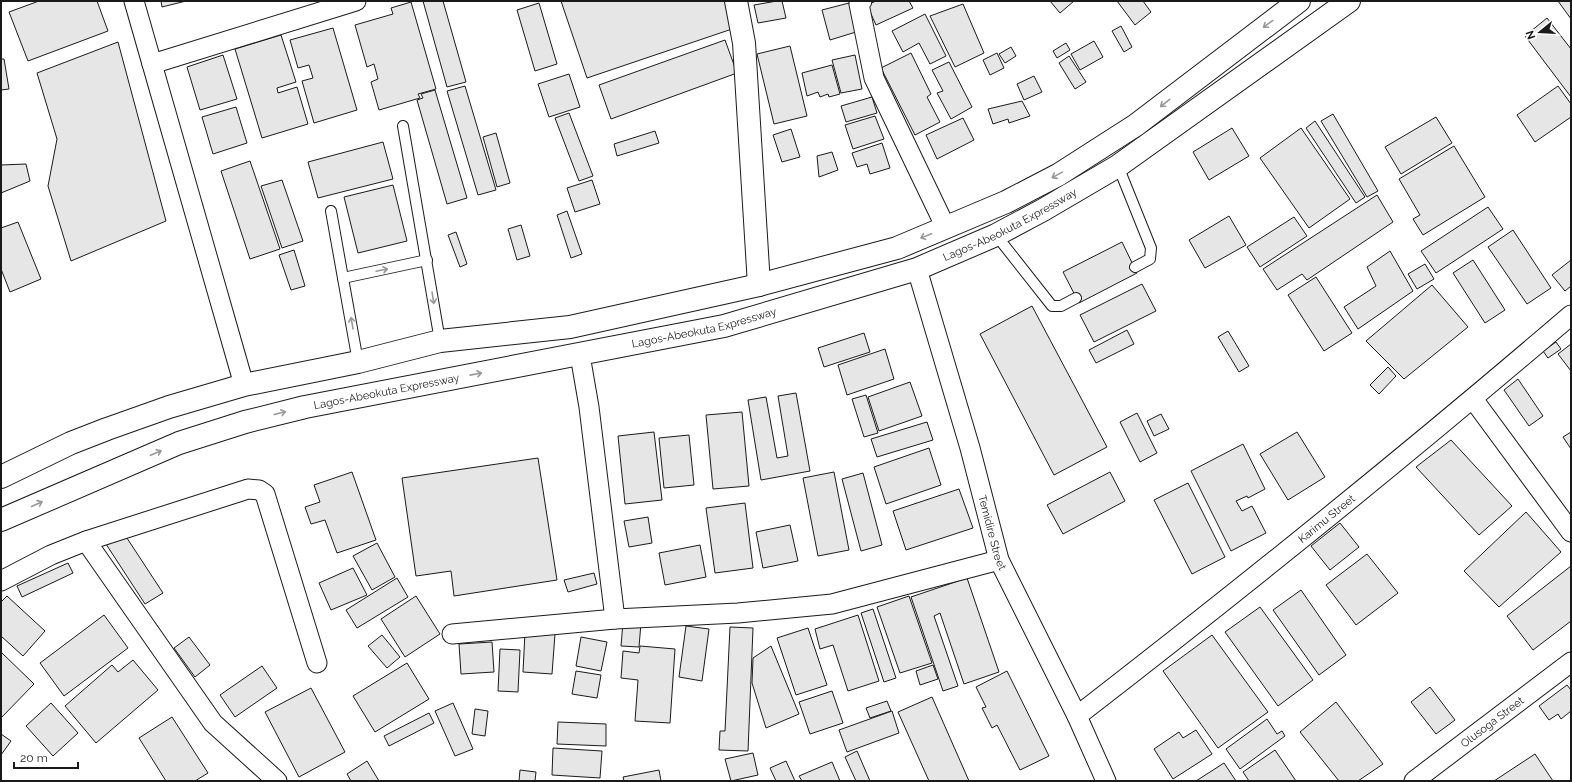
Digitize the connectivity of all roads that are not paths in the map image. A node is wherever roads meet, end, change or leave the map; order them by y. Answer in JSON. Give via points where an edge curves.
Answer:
{"nodes":[{"id":1,"x":134,"y":1,"type":"edge"},
{"id":2,"x":356,"y":1,"type":"edge"},
{"id":3,"x":736,"y":1,"type":"edge"},
{"id":4,"x":862,"y":1,"type":"edge"},
{"id":5,"x":1299,"y":1,"type":"edge"},
{"id":6,"x":1349,"y":1,"type":"edge"},
{"id":7,"x":152,"y":64,"type":"junction"},
{"id":8,"x":403,"y":126,"type":"dead end"},
{"id":9,"x":1118,"y":166,"type":"junction"},
{"id":10,"x":331,"y":211,"type":"dead end"},
{"id":11,"x":946,"y":228,"type":"junction"},
{"id":12,"x":996,"y":235,"type":"junction"},
{"id":13,"x":427,"y":260,"type":"junction"},
{"id":14,"x":1135,"y":267,"type":"dead end"},
{"id":15,"x":917,"y":270,"type":"junction"},
{"id":16,"x":343,"y":278,"type":"junction"},
{"id":17,"x":760,"y":285,"type":"junction"},
{"id":18,"x":1076,"y":298,"type":"dead end"},
{"id":19,"x":1571,"y":315,"type":"edge"},
{"id":20,"x":440,"y":341,"type":"junction"},
{"id":21,"x":580,"y":355,"type":"junction"},
{"id":22,"x":358,"y":362,"type":"junction"},
{"id":23,"x":244,"y":385,"type":"junction"},
{"id":24,"x":1473,"y":399,"type":"junction"},
{"id":25,"x":1,"y":477,"type":"edge"},
{"id":26,"x":1,"y":520,"type":"edge"},
{"id":27,"x":1571,"y":532,"type":"edge"},
{"id":28,"x":86,"y":542,"type":"junction"},
{"id":29,"x":999,"y":560,"type":"junction"},
{"id":30,"x":1,"y":581,"type":"edge"},
{"id":31,"x":615,"y":619,"type":"junction"},
{"id":32,"x":452,"y":634,"type":"dead end"},
{"id":33,"x":1571,"y":662,"type":"edge"},
{"id":34,"x":317,"y":663,"type":"dead end"},
{"id":35,"x":1077,"y":716,"type":"junction"},
{"id":36,"x":1102,"y":780,"type":"edge"},
{"id":37,"x":277,"y":781,"type":"edge"},
{"id":38,"x":1414,"y":781,"type":"edge"}],
"edges":[{"from":1,"to":7,"type":"street"},
{"from":2,"to":7,"type":"street"},
{"from":3,"to":17,"type":"main road","via":[[744,43]]},
{"from":4,"to":11,"type":"street","via":[[859,4],[874,78]]},
{"from":5,"to":11,"type":"main road","name":"Lagos-Abeokuta Expressway","one_way":true,"via":[[1101,149],[1006,202]]},
{"from":6,"to":9,"type":"main road","name":"Lagos-Abeokuta Expressway"},
{"from":7,"to":23,"type":"street"},
{"from":8,"to":13,"type":"lane"},
{"from":9,"to":12,"type":"main road","name":"Lagos-Abeokuta Expressway"},
{"from":9,"to":14,"type":"lane","via":[[1151,248],[1150,259]]},
{"from":10,"to":16,"type":"lane"},
{"from":11,"to":17,"type":"main road","name":"Lagos-Abeokuta Expressway","one_way":true,"via":[[898,248]]},
{"from":12,"to":15,"type":"main road","name":"Lagos-Abeokuta Expressway"},
{"from":12,"to":18,"type":"lane","via":[[1052,306],[1061,306]]},
{"from":16,"to":13,"type":"lane","one_way":true},
{"from":13,"to":20,"type":"lane","one_way":true},
{"from":15,"to":21,"type":"main road","name":"Lagos-Abeokuta Expressway","via":[[724,326]]},
{"from":15,"to":29,"type":"street","name":"Temidire Street","via":[[970,448]]},
{"from":22,"to":16,"type":"lane","one_way":true},
{"from":17,"to":20,"type":"main road","name":"Lagos-Abeokuta Expressway","via":[[570,327]]},
{"from":19,"to":24,"type":"street","name":"Karimu Street"},
{"from":20,"to":22,"type":"main road","name":"Lagos-Abeokuta Expressway"},
{"from":26,"to":21,"type":"main road","name":"Lagos-Abeokuta Expressway","one_way":true,"via":[[179,443],[245,422],[305,407]]},
{"from":21,"to":31,"type":"street","via":[[589,407]]},
{"from":22,"to":23,"type":"main road","name":"Lagos-Abeokuta Expressway"},
{"from":23,"to":25,"type":"main road","name":"Lagos-Abeokuta Expressway","via":[[107,429]]},
{"from":24,"to":27,"type":"street"},
{"from":24,"to":35,"type":"street","name":"Karimu Street","via":[[1211,612]]},
{"from":28,"to":30,"type":"street","via":[[50,555]]},
{"from":28,"to":34,"type":"street","via":[[248,489],[259,490],[265,494]]},
{"from":28,"to":37,"type":"street","via":[[213,723]]},
{"from":29,"to":31,"type":"street","via":[[832,604],[738,613]]},
{"from":29,"to":35,"type":"street","name":"Temidire Street"},
{"from":31,"to":32,"type":"street"},
{"from":33,"to":38,"type":"street","name":"Olusoga Street"},
{"from":35,"to":36,"type":"street","name":"Temidire Street"}]}
